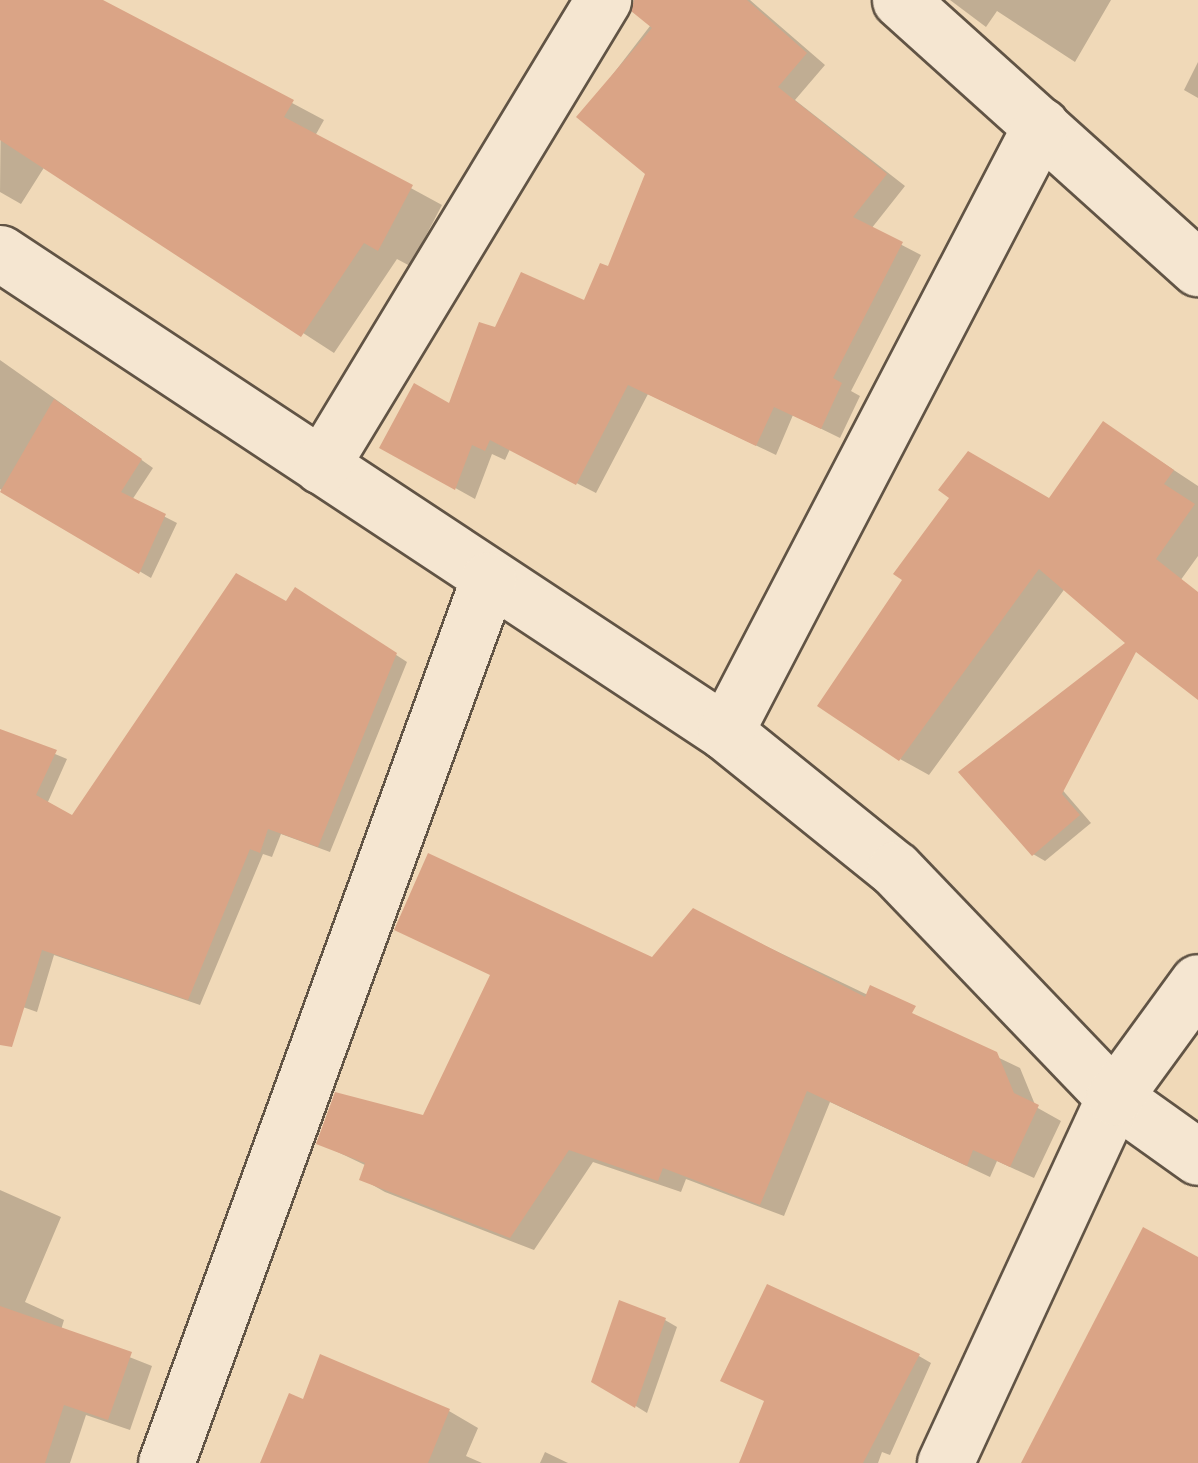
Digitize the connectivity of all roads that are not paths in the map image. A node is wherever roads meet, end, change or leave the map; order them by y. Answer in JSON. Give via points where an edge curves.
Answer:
{"nodes":[{"id":1,"x":603,"y":0,"type":"edge"},
{"id":2,"x":900,"y":0,"type":"edge"},
{"id":3,"x":1041,"y":125,"type":"junction"},
{"id":4,"x":0,"y":253,"type":"edge"},
{"id":5,"x":1198,"y":268,"type":"edge"},
{"id":6,"x":321,"y":466,"type":"junction"},
{"id":7,"x":488,"y":580,"type":"junction"},
{"id":8,"x":725,"y":732,"type":"junction"},
{"id":9,"x":1198,"y":982,"type":"edge"},
{"id":10,"x":1114,"y":1097,"type":"junction"},
{"id":11,"x":1198,"y":1157,"type":"edge"},
{"id":12,"x":166,"y":1463,"type":"edge"},
{"id":13,"x":945,"y":1463,"type":"edge"}],
"edges":[{"from":1,"to":6,"type":"street"},
{"from":2,"to":3,"type":"street"},
{"from":3,"to":5,"type":"street"},
{"from":3,"to":8,"type":"street"},
{"from":4,"to":6,"type":"street"},
{"from":6,"to":7,"type":"street"},
{"from":7,"to":8,"type":"street"},
{"from":7,"to":12,"type":"street"},
{"from":8,"to":10,"type":"street","via":[[896,869]]},
{"from":9,"to":10,"type":"street"},
{"from":10,"to":11,"type":"street"},
{"from":10,"to":13,"type":"street"}]}
